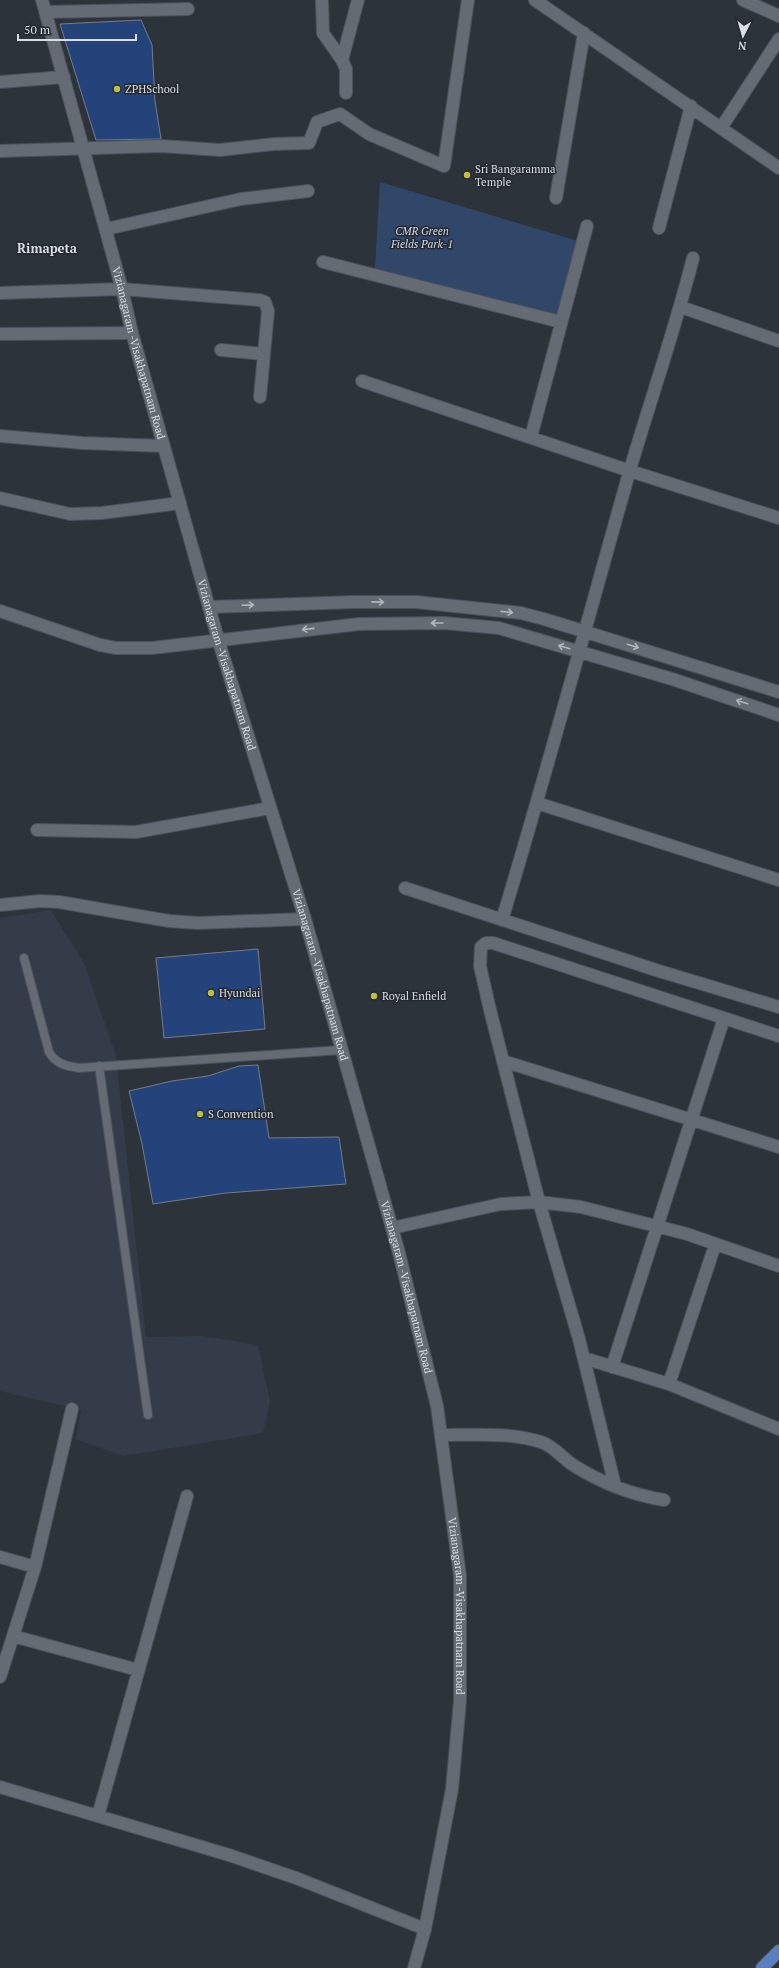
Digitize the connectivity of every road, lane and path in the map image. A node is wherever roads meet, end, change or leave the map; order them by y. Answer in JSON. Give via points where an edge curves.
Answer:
{"nodes":[{"id":1,"x":42,"y":0,"type":"edge"},
{"id":2,"x":322,"y":0,"type":"edge"},
{"id":3,"x":358,"y":0,"type":"edge"},
{"id":4,"x":468,"y":0,"type":"edge"},
{"id":5,"x":535,"y":0,"type":"edge"},
{"id":6,"x":743,"y":0,"type":"edge"},
{"id":7,"x":188,"y":9,"type":"dead end"},
{"id":8,"x":46,"y":12,"type":"junction"},
{"id":9,"x":779,"y":16,"type":"edge"},
{"id":10,"x":584,"y":34,"type":"junction"},
{"id":11,"x":779,"y":40,"type":"edge"},
{"id":12,"x":342,"y":60,"type":"junction"},
{"id":13,"x":64,"y":77,"type":"junction"},
{"id":14,"x":0,"y":82,"type":"edge"},
{"id":15,"x":346,"y":93,"type":"dead end"},
{"id":16,"x":691,"y":106,"type":"junction"},
{"id":17,"x":721,"y":128,"type":"junction"},
{"id":18,"x":84,"y":148,"type":"junction"},
{"id":19,"x":0,"y":151,"type":"edge"},
{"id":20,"x":779,"y":168,"type":"edge"},
{"id":21,"x":308,"y":191,"type":"dead end"},
{"id":22,"x":556,"y":198,"type":"dead end"},
{"id":23,"x":587,"y":226,"type":"dead end"},
{"id":24,"x":660,"y":228,"type":"dead end"},
{"id":25,"x":106,"y":229,"type":"junction"},
{"id":26,"x":694,"y":258,"type":"dead end"},
{"id":27,"x":323,"y":262,"type":"dead end"},
{"id":28,"x":122,"y":289,"type":"junction"},
{"id":29,"x":0,"y":293,"type":"edge"},
{"id":30,"x":681,"y":307,"type":"junction"},
{"id":31,"x":561,"y":322,"type":"junction"},
{"id":32,"x":132,"y":333,"type":"junction"},
{"id":33,"x":0,"y":334,"type":"edge"},
{"id":34,"x":779,"y":341,"type":"edge"},
{"id":35,"x":221,"y":350,"type":"dead end"},
{"id":36,"x":264,"y":354,"type":"junction"},
{"id":37,"x":362,"y":381,"type":"dead end"},
{"id":38,"x":260,"y":397,"type":"dead end"},
{"id":39,"x":0,"y":436,"type":"edge"},
{"id":40,"x":532,"y":437,"type":"junction"},
{"id":41,"x":164,"y":446,"type":"junction"},
{"id":42,"x":630,"y":471,"type":"junction"},
{"id":43,"x":0,"y":498,"type":"edge"},
{"id":44,"x":180,"y":503,"type":"junction"},
{"id":45,"x":779,"y":518,"type":"edge"},
{"id":46,"x":209,"y":607,"type":"junction"},
{"id":47,"x":0,"y":611,"type":"edge"},
{"id":48,"x":585,"y":631,"type":"junction"},
{"id":49,"x":218,"y":639,"type":"junction"},
{"id":50,"x":580,"y":652,"type":"junction"},
{"id":51,"x":779,"y":692,"type":"edge"},
{"id":52,"x":779,"y":715,"type":"edge"},
{"id":53,"x":537,"y":803,"type":"junction"},
{"id":54,"x":270,"y":808,"type":"junction"},
{"id":55,"x":37,"y":830,"type":"dead end"},
{"id":56,"x":779,"y":880,"type":"edge"},
{"id":57,"x":404,"y":888,"type":"dead end"},
{"id":58,"x":0,"y":905,"type":"edge"},
{"id":59,"x":305,"y":919,"type":"junction"},
{"id":60,"x":502,"y":920,"type":"junction"},
{"id":61,"x":24,"y":958,"type":"dead end"},
{"id":62,"x":779,"y":1007,"type":"edge"},
{"id":63,"x":724,"y":1018,"type":"junction"},
{"id":64,"x":779,"y":1036,"type":"edge"},
{"id":65,"x":341,"y":1050,"type":"junction"},
{"id":66,"x":503,"y":1061,"type":"junction"},
{"id":67,"x":99,"y":1066,"type":"junction"},
{"id":68,"x":692,"y":1119,"type":"junction"},
{"id":69,"x":779,"y":1147,"type":"edge"},
{"id":70,"x":539,"y":1202,"type":"junction"},
{"id":71,"x":656,"y":1226,"type":"junction"},
{"id":72,"x":392,"y":1228,"type":"junction"},
{"id":73,"x":715,"y":1245,"type":"junction"},
{"id":74,"x":779,"y":1266,"type":"edge"},
{"id":75,"x":584,"y":1358,"type":"junction"},
{"id":76,"x":612,"y":1366,"type":"junction"},
{"id":77,"x":669,"y":1384,"type":"junction"},
{"id":78,"x":72,"y":1409,"type":"dead end"},
{"id":79,"x":148,"y":1415,"type":"dead end"},
{"id":80,"x":779,"y":1429,"type":"edge"},
{"id":81,"x":441,"y":1435,"type":"junction"},
{"id":82,"x":615,"y":1486,"type":"junction"},
{"id":83,"x":187,"y":1496,"type":"dead end"},
{"id":84,"x":664,"y":1500,"type":"dead end"},
{"id":85,"x":0,"y":1557,"type":"edge"},
{"id":86,"x":35,"y":1566,"type":"junction"},
{"id":87,"x":8,"y":1640,"type":"edge"},
{"id":88,"x":138,"y":1670,"type":"junction"},
{"id":89,"x":0,"y":1677,"type":"edge"},
{"id":90,"x":0,"y":1787,"type":"edge"},
{"id":91,"x":98,"y":1816,"type":"junction"},
{"id":92,"x":425,"y":1929,"type":"junction"},
{"id":93,"x":779,"y":1951,"type":"edge"},
{"id":94,"x":414,"y":1968,"type":"edge"},
{"id":95,"x":762,"y":1968,"type":"edge"}],
"edges":[{"from":1,"to":8,"type":"street","name":"Vizianagaram -Visakhapatnam Road"},
{"from":2,"to":12,"type":"street","via":[[323,33]]},
{"from":3,"to":12,"type":"street"},
{"from":4,"to":18,"type":"street","via":[[444,166],[369,134],[340,114],[318,122],[309,143],[220,150],[161,146]]},
{"from":5,"to":10,"type":"street"},
{"from":6,"to":9,"type":"street"},
{"from":7,"to":8,"type":"street"},
{"from":8,"to":13,"type":"street","name":"Vizianagaram -Visakhapatnam Road"},
{"from":10,"to":16,"type":"street"},
{"from":10,"to":22,"type":"street"},
{"from":11,"to":17,"type":"street"},
{"from":12,"to":15,"type":"street","via":[[346,69]]},
{"from":13,"to":14,"type":"street"},
{"from":13,"to":18,"type":"street","name":"Vizianagaram -Visakhapatnam Road"},
{"from":16,"to":17,"type":"street"},
{"from":16,"to":24,"type":"street"},
{"from":17,"to":20,"type":"street"},
{"from":18,"to":19,"type":"street"},
{"from":18,"to":25,"type":"street","name":"Vizianagaram -Visakhapatnam Road"},
{"from":21,"to":25,"type":"street","via":[[241,199]]},
{"from":23,"to":31,"type":"street"},
{"from":25,"to":28,"type":"street","name":"Vizianagaram -Visakhapatnam Road"},
{"from":26,"to":30,"type":"street"},
{"from":27,"to":31,"type":"street"},
{"from":28,"to":29,"type":"street"},
{"from":28,"to":32,"type":"street","name":"Vizianagaram -Visakhapatnam Road"},
{"from":28,"to":36,"type":"street","via":[[265,302],[268,311]]},
{"from":30,"to":34,"type":"street"},
{"from":30,"to":42,"type":"street"},
{"from":31,"to":40,"type":"street"},
{"from":32,"to":33,"type":"street"},
{"from":32,"to":41,"type":"street","name":"Vizianagaram -Visakhapatnam Road"},
{"from":35,"to":36,"type":"street"},
{"from":36,"to":38,"type":"street"},
{"from":37,"to":40,"type":"street"},
{"from":39,"to":41,"type":"street"},
{"from":40,"to":42,"type":"street"},
{"from":41,"to":44,"type":"street","name":"Vizianagaram -Visakhapatnam Road"},
{"from":42,"to":45,"type":"street"},
{"from":42,"to":48,"type":"street"},
{"from":43,"to":44,"type":"street","via":[[70,514],[102,513]]},
{"from":44,"to":46,"type":"street","name":"Vizianagaram -Visakhapatnam Road"},
{"from":46,"to":48,"type":"street","one_way":true,"via":[[416,602],[521,613]]},
{"from":46,"to":49,"type":"street","name":"Vizianagaram -Visakhapatnam Road"},
{"from":47,"to":49,"type":"street","via":[[100,645],[116,648],[152,648]]},
{"from":48,"to":50,"type":"street"},
{"from":48,"to":51,"type":"street","one_way":true},
{"from":50,"to":49,"type":"street","one_way":true,"via":[[499,628],[444,623],[359,624]]},
{"from":49,"to":54,"type":"street","name":"Vizianagaram -Visakhapatnam Road"},
{"from":52,"to":50,"type":"street","one_way":true},
{"from":50,"to":53,"type":"street"},
{"from":53,"to":56,"type":"street"},
{"from":53,"to":60,"type":"street"},
{"from":54,"to":55,"type":"street","via":[[136,832]]},
{"from":54,"to":59,"type":"street","name":"Vizianagaram -Visakhapatnam Road"},
{"from":57,"to":60,"type":"street"},
{"from":58,"to":59,"type":"street","via":[[58,902],[137,916],[198,923]]},
{"from":59,"to":65,"type":"street","name":"Vizianagaram -Visakhapatnam Road"},
{"from":60,"to":62,"type":"street"},
{"from":61,"to":67,"type":"lane","via":[[53,1059],[67,1066],[79,1068]]},
{"from":63,"to":64,"type":"street"},
{"from":63,"to":66,"type":"street","via":[[493,943],[486,943],[481,947],[480,966]]},
{"from":63,"to":68,"type":"street"},
{"from":65,"to":67,"type":"lane"},
{"from":65,"to":72,"type":"street","name":"Vizianagaram -Visakhapatnam Road"},
{"from":66,"to":68,"type":"street"},
{"from":66,"to":70,"type":"street"},
{"from":67,"to":79,"type":"lane"},
{"from":68,"to":69,"type":"street"},
{"from":68,"to":71,"type":"street"},
{"from":70,"to":71,"type":"street","via":[[581,1207]]},
{"from":70,"to":72,"type":"street","via":[[501,1204]]},
{"from":70,"to":75,"type":"street"},
{"from":71,"to":73,"type":"street"},
{"from":71,"to":76,"type":"street"},
{"from":72,"to":81,"type":"street","name":"Vizianagaram -Visakhapatnam Road","via":[[438,1406]]},
{"from":73,"to":74,"type":"street"},
{"from":73,"to":77,"type":"street"},
{"from":75,"to":76,"type":"street"},
{"from":75,"to":82,"type":"street"},
{"from":76,"to":77,"type":"street"},
{"from":77,"to":80,"type":"street"},
{"from":78,"to":86,"type":"street"},
{"from":81,"to":82,"type":"street","via":[[496,1434],[542,1442],[574,1465]]},
{"from":81,"to":92,"type":"street","name":"Vizianagaram -Visakhapatnam Road","via":[[460,1576],[460,1700],[452,1789]]},
{"from":82,"to":84,"type":"street","via":[[644,1497]]},
{"from":83,"to":88,"type":"street"},
{"from":85,"to":86,"type":"street"},
{"from":86,"to":87,"type":"street"},
{"from":87,"to":88,"type":"street"},
{"from":87,"to":89,"type":"street"},
{"from":88,"to":91,"type":"street"},
{"from":90,"to":91,"type":"street"},
{"from":91,"to":92,"type":"street","via":[[296,1878]]},
{"from":92,"to":94,"type":"street","name":"Vizianagaram -Visakhapatnam Road"},
{"from":93,"to":95,"type":"main road"}]}
